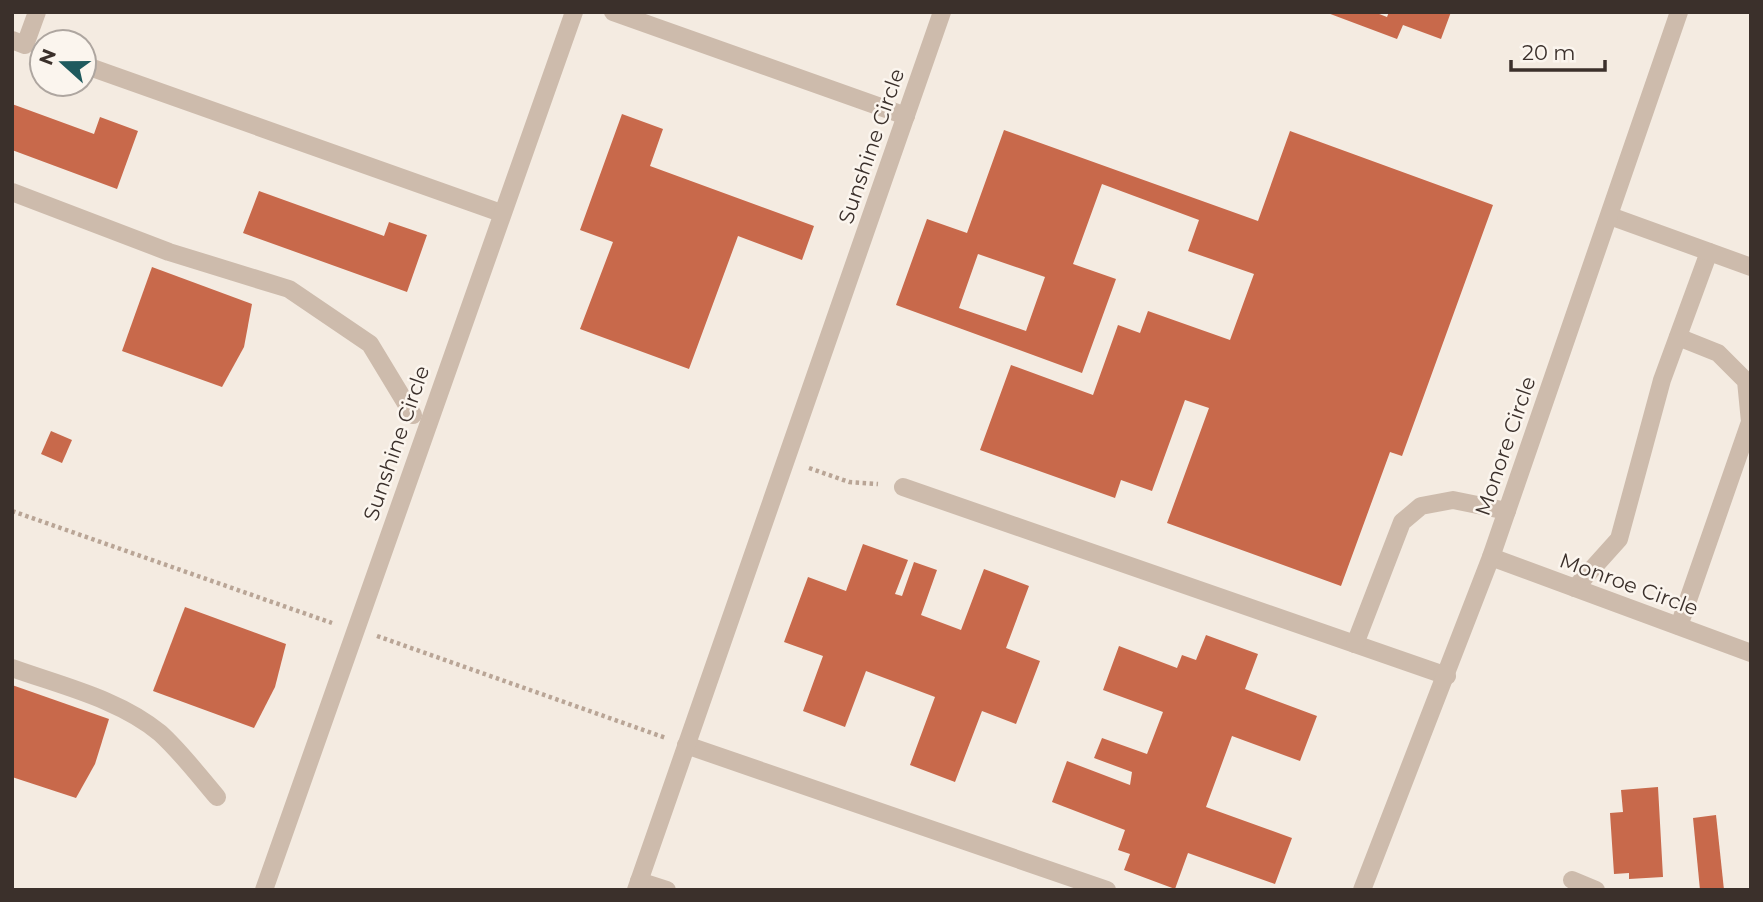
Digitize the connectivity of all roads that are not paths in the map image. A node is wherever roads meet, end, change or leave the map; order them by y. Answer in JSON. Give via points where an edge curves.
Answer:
{"nodes":[{"id":1,"x":37,"y":12,"type":"edge"},
{"id":2,"x":574,"y":12,"type":"edge"},
{"id":3,"x":613,"y":12,"type":"edge"},
{"id":4,"x":942,"y":12,"type":"edge"},
{"id":5,"x":1679,"y":12,"type":"edge"},
{"id":6,"x":27,"y":45,"type":"edge"},
{"id":7,"x":98,"y":70,"type":"edge"},
{"id":8,"x":906,"y":116,"type":"junction"},
{"id":9,"x":12,"y":192,"type":"edge"},
{"id":10,"x":501,"y":213,"type":"junction"},
{"id":11,"x":1610,"y":216,"type":"junction"},
{"id":12,"x":1709,"y":252,"type":"junction"},
{"id":13,"x":1751,"y":267,"type":"edge"},
{"id":14,"x":1678,"y":337,"type":"junction"},
{"id":15,"x":413,"y":415,"type":"dead end"},
{"id":16,"x":903,"y":486,"type":"road end"},
{"id":17,"x":1507,"y":511,"type":"junction"},
{"id":18,"x":1491,"y":557,"type":"junction"},
{"id":19,"x":1575,"y":588,"type":"junction"},
{"id":20,"x":1679,"y":626,"type":"junction"},
{"id":21,"x":1355,"y":644,"type":"junction"},
{"id":22,"x":1751,"y":653,"type":"edge"},
{"id":23,"x":12,"y":668,"type":"edge"},
{"id":24,"x":1447,"y":676,"type":"junction"},
{"id":25,"x":686,"y":745,"type":"junction"},
{"id":26,"x":218,"y":797,"type":"dead end"},
{"id":27,"x":1572,"y":880,"type":"dead end"},
{"id":28,"x":638,"y":885,"type":"edge"},
{"id":29,"x":264,"y":890,"type":"edge"},
{"id":30,"x":667,"y":890,"type":"edge"},
{"id":31,"x":1107,"y":890,"type":"edge"},
{"id":32,"x":1362,"y":890,"type":"edge"},
{"id":33,"x":1596,"y":890,"type":"edge"}],
"edges":[{"from":1,"to":6,"type":"street"},
{"from":2,"to":10,"type":"street","name":"Sunshine Circle"},
{"from":3,"to":8,"type":"street"},
{"from":4,"to":8,"type":"street","name":"Sunshine Circle"},
{"from":5,"to":11,"type":"street","name":"Monore Circle"},
{"from":7,"to":10,"type":"street"},
{"from":8,"to":25,"type":"street","name":"Sunshine Circle"},
{"from":9,"to":15,"type":"street","via":[[169,252],[289,289],[369,344]]},
{"from":10,"to":29,"type":"street","name":"Sunshine Circle"},
{"from":11,"to":12,"type":"street"},
{"from":11,"to":17,"type":"street","name":"Monore Circle"},
{"from":12,"to":13,"type":"street"},
{"from":12,"to":14,"type":"street"},
{"from":14,"to":19,"type":"street","via":[[1619,539]]},
{"from":14,"to":20,"type":"street","via":[[1718,353],[1746,381],[1750,422]]},
{"from":16,"to":21,"type":"street"},
{"from":17,"to":18,"type":"street","name":"Monore Circle"},
{"from":17,"to":21,"type":"street","via":[[1453,500],[1421,506],[1402,522]]},
{"from":18,"to":19,"type":"street","name":"Monroe Circle"},
{"from":18,"to":24,"type":"street","name":"Monore Circle"},
{"from":19,"to":20,"type":"street","name":"Monroe Circle"},
{"from":20,"to":22,"type":"street","name":"Monroe Circle"},
{"from":21,"to":24,"type":"street"},
{"from":23,"to":26,"type":"street","via":[[113,704],[146,723]]},
{"from":24,"to":32,"type":"street","name":"Monore Circle"},
{"from":25,"to":28,"type":"street","name":"Sunshine Circle"},
{"from":25,"to":31,"type":"street"},
{"from":27,"to":33,"type":"street"},
{"from":28,"to":30,"type":"street"}]}
